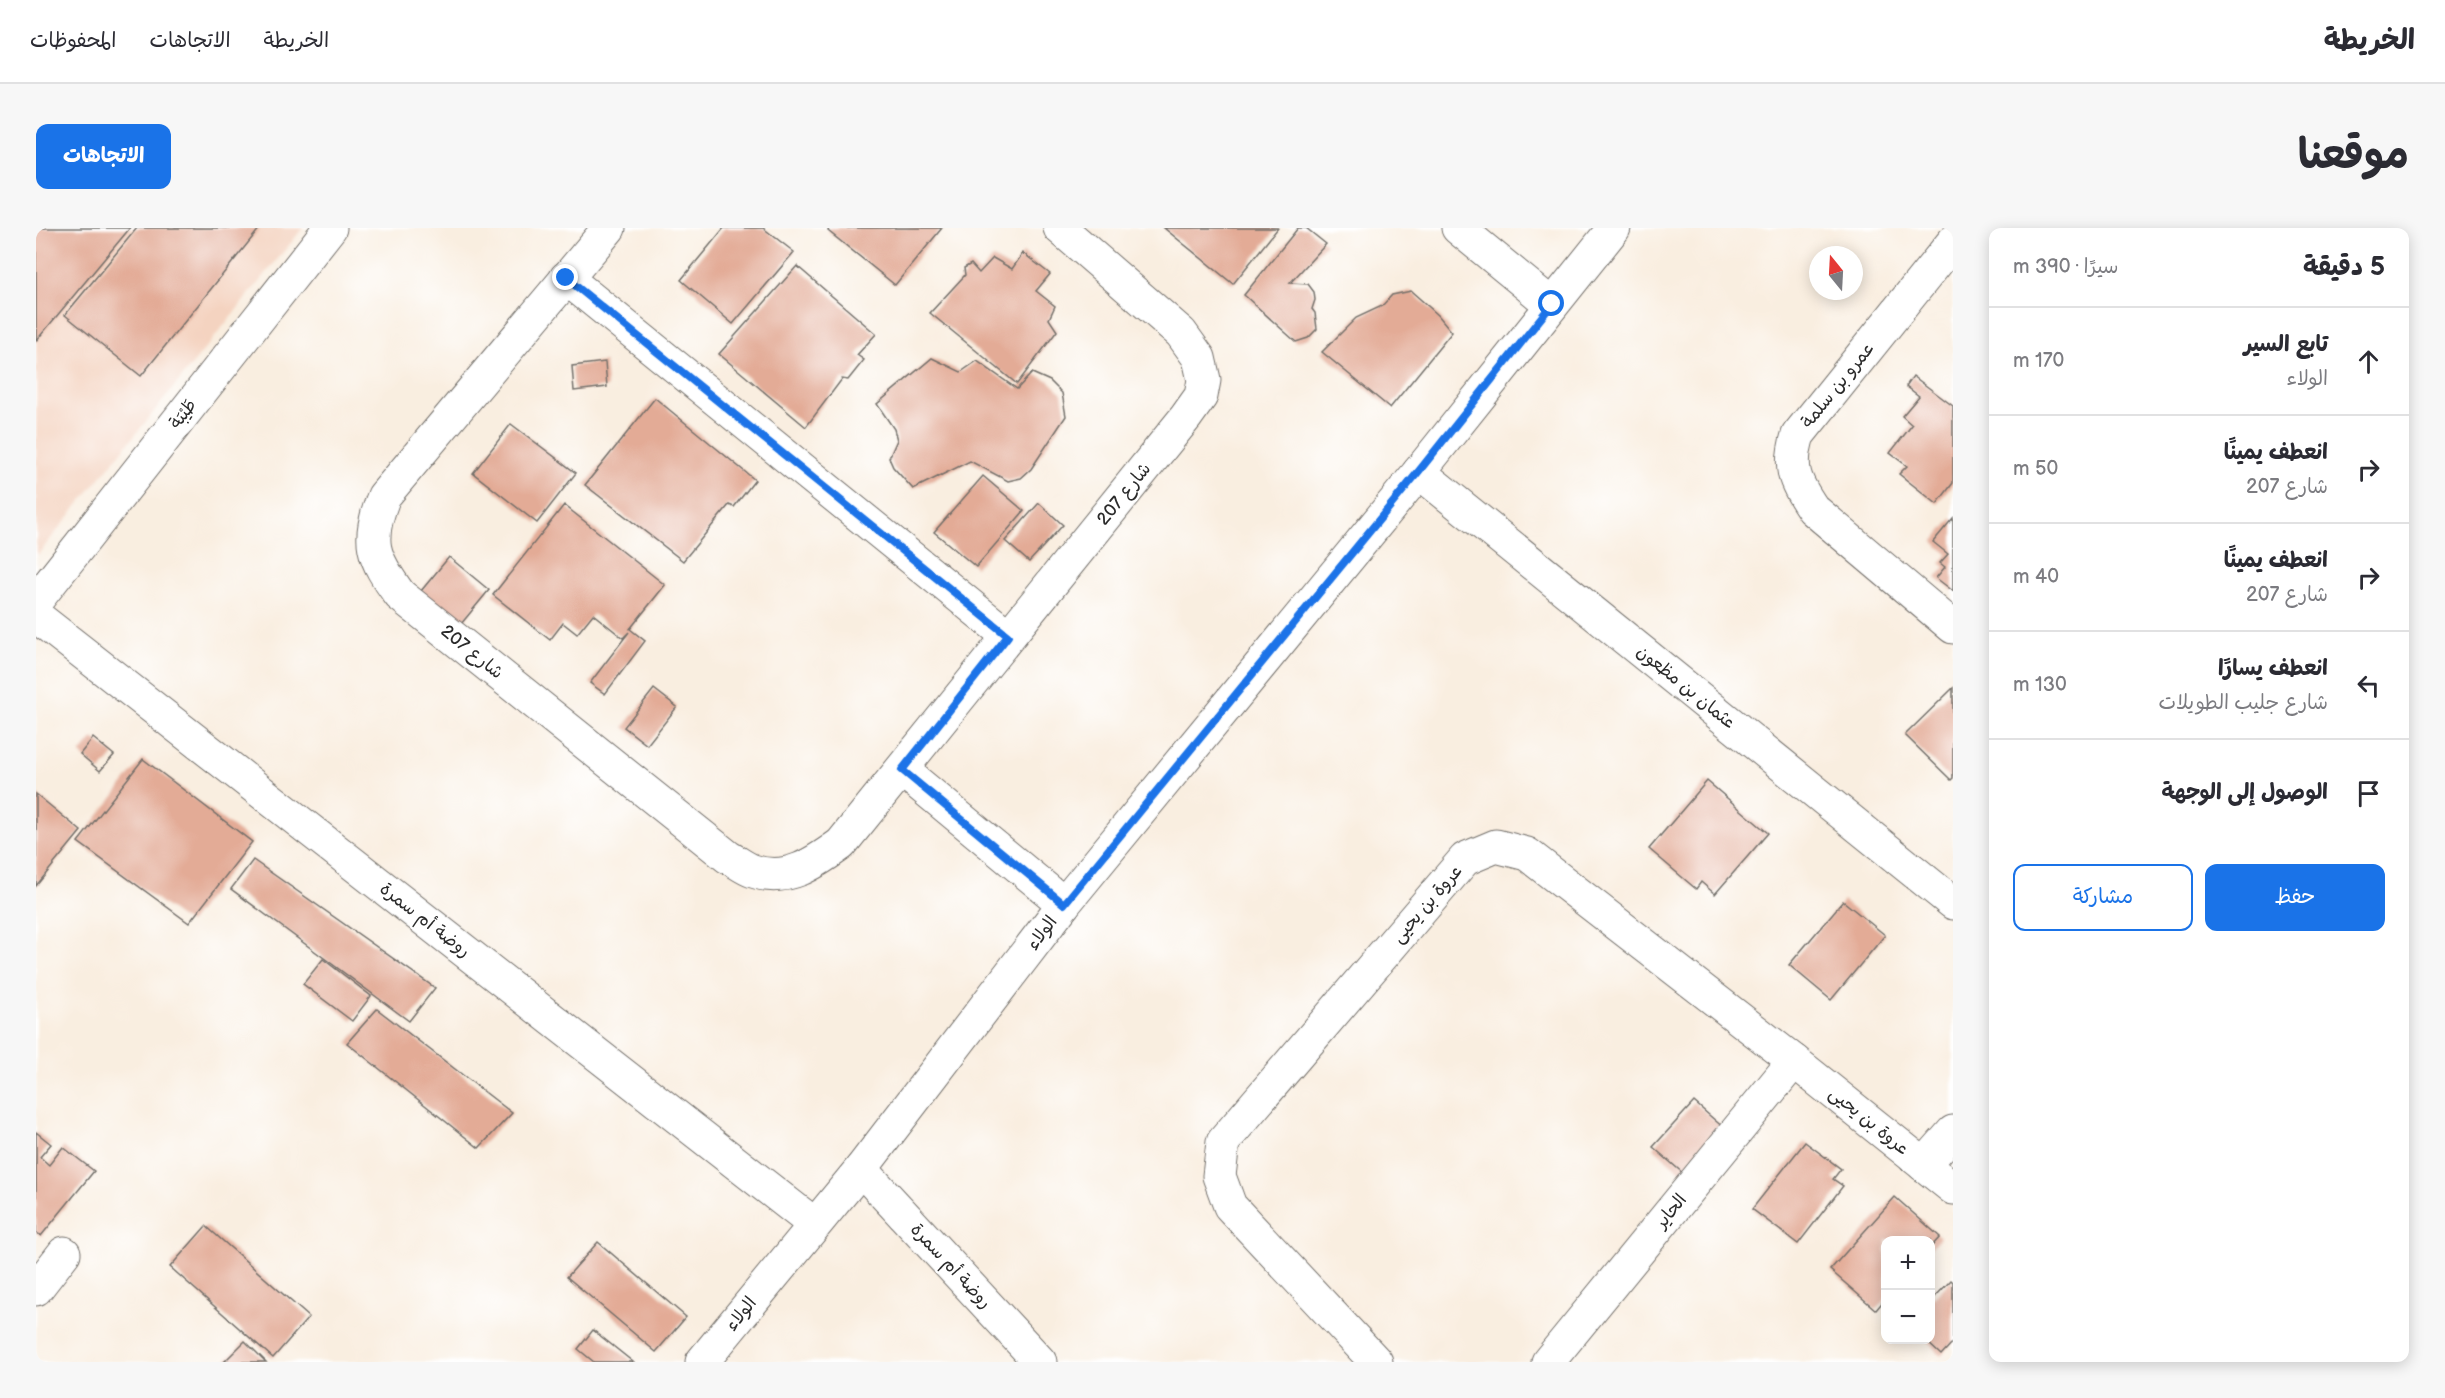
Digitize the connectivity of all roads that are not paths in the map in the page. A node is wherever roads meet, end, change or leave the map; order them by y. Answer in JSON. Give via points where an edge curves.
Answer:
{"nodes":[{"id":1,"x":330,"y":228,"type":"edge"},
{"id":2,"x":609,"y":228,"type":"edge"},
{"id":3,"x":1060,"y":228,"type":"edge"},
{"id":4,"x":1458,"y":228,"type":"edge"},
{"id":5,"x":1614,"y":228,"type":"edge"},
{"id":6,"x":1953,"y":242,"type":"edge"},
{"id":7,"x":566,"y":278,"type":"junction"},
{"id":8,"x":1552,"y":304,"type":"junction"},
{"id":9,"x":1419,"y":471,"type":"junction"},
{"id":10,"x":36,"y":601,"type":"edge"},
{"id":11,"x":36,"y":616,"type":"edge"},
{"id":12,"x":1953,"y":627,"type":"edge"},
{"id":13,"x":1008,"y":636,"type":"junction"},
{"id":14,"x":902,"y":770,"type":"junction"},
{"id":15,"x":1953,"y":903,"type":"edge"},
{"id":16,"x":1064,"y":904,"type":"junction"},
{"id":17,"x":1794,"y":1061,"type":"junction"},
{"id":18,"x":1953,"y":1132,"type":"edge"},
{"id":19,"x":1924,"y":1165,"type":"junction"},
{"id":20,"x":861,"y":1169,"type":"junction"},
{"id":21,"x":1953,"y":1188,"type":"edge"},
{"id":22,"x":814,"y":1224,"type":"junction"},
{"id":23,"x":64,"y":1253,"type":"dead end"},
{"id":24,"x":36,"y":1288,"type":"edge"},
{"id":25,"x":702,"y":1362,"type":"edge"},
{"id":26,"x":1041,"y":1362,"type":"edge"},
{"id":27,"x":1376,"y":1362,"type":"edge"},
{"id":28,"x":1548,"y":1362,"type":"edge"}],
"edges":[{"from":1,"to":10,"type":"street","name":"طَيْبَة"},
{"from":2,"to":7,"type":"street","name":"شارع 207"},
{"from":3,"to":13,"type":"street","name":"شارع 207","via":[[1181,333],[1199,358],[1204,380],[1201,396],[1186,417]]},
{"from":4,"to":8,"type":"street"},
{"from":5,"to":8,"type":"street","name":"الولاء"},
{"from":6,"to":12,"type":"street","name":"عمرو بن سلمة","via":[[1798,435],[1792,456],[1793,473],[1813,509]]},
{"from":7,"to":13,"type":"street"},
{"from":7,"to":14,"type":"street","name":"شارع 207","via":[[384,496],[374,522],[373,546],[382,570],[400,595],[728,857],[753,871],[781,875],[812,865],[841,844]]},
{"from":8,"to":9,"type":"street","name":"الولاء"},
{"from":9,"to":15,"type":"street","name":"عثمان بن مظعون"},
{"from":9,"to":16,"type":"street","name":"الولاء"},
{"from":11,"to":22,"type":"street","name":"روضة أم سمرة"},
{"from":13,"to":14,"type":"street","name":"شارع 207"},
{"from":14,"to":16,"type":"street"},
{"from":16,"to":20,"type":"street","name":"الولاء"},
{"from":17,"to":19,"type":"street","name":"عروة بن يحيى"},
{"from":17,"to":27,"type":"street","name":"عروة بن يحيى","via":[[1527,854],[1496,846],[1465,859],[1223,1142],[1219,1176],[1230,1206]]},
{"from":17,"to":28,"type":"street","name":"الحاير"},
{"from":18,"to":19,"type":"street","name":"عروة بن يحيى"},
{"from":19,"to":21,"type":"street","name":"عروة بن يحيى"},
{"from":20,"to":22,"type":"street","name":"الولاء"},
{"from":20,"to":26,"type":"street","name":"روضة أم سمرة"},
{"from":22,"to":25,"type":"street","name":"الولاء"},
{"from":23,"to":24,"type":"street"}]}
